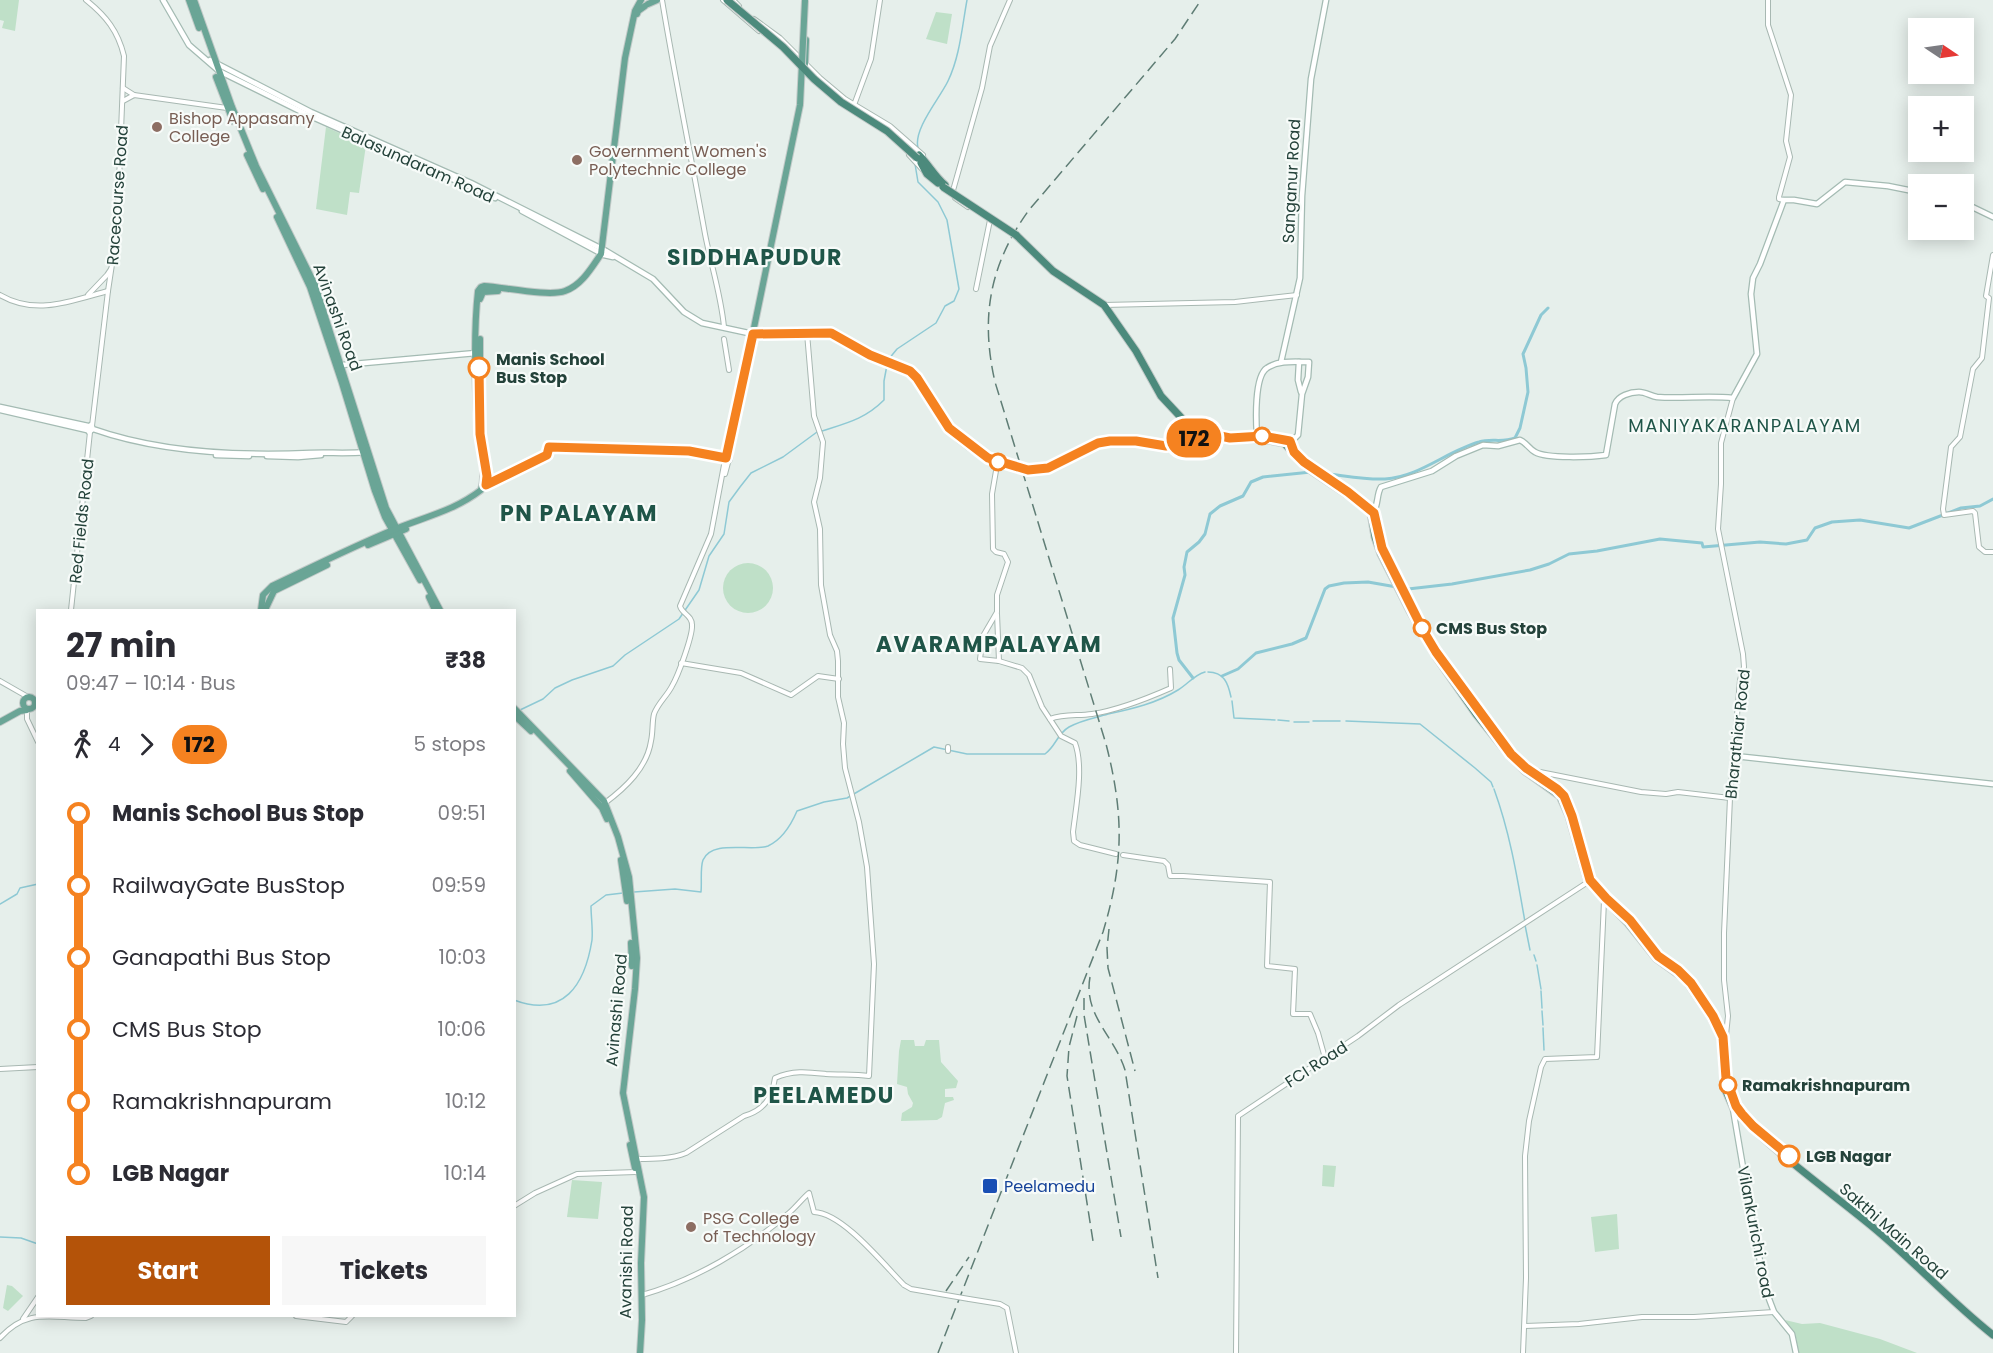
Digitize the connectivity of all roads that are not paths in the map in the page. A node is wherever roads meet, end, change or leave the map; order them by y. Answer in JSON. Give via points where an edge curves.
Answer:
{"nodes":[{"id":1,"x":86,"y":0,"type":"edge"},
{"id":2,"x":163,"y":0,"type":"edge"},
{"id":3,"x":189,"y":0,"type":"edge"},
{"id":4,"x":194,"y":0,"type":"edge"},
{"id":5,"x":659,"y":0,"type":"edge"},
{"id":6,"x":728,"y":0,"type":"edge"},
{"id":7,"x":805,"y":0,"type":"edge"},
{"id":8,"x":880,"y":0,"type":"edge"},
{"id":9,"x":1010,"y":0,"type":"edge"},
{"id":10,"x":1326,"y":0,"type":"edge"},
{"id":11,"x":1768,"y":0,"type":"edge"},
{"id":12,"x":645,"y":2,"type":"edge"},
{"id":13,"x":200,"y":55,"type":"junction"},
{"id":14,"x":800,"y":58,"type":"junction"},
{"id":15,"x":213,"y":60,"type":"junction"},
{"id":16,"x":802,"y":66,"type":"junction"},
{"id":17,"x":805,"y":74,"type":"junction"},
{"id":18,"x":123,"y":88,"type":"junction"},
{"id":19,"x":134,"y":95,"type":"junction"},
{"id":20,"x":123,"y":102,"type":"junction"},
{"id":21,"x":854,"y":105,"type":"junction"},
{"id":22,"x":228,"y":108,"type":"junction"},
{"id":23,"x":345,"y":130,"type":"junction"},
{"id":24,"x":923,"y":163,"type":"junction"},
{"id":25,"x":942,"y":184,"type":"junction"},
{"id":26,"x":1908,"y":190,"type":"edge"},
{"id":27,"x":951,"y":196,"type":"junction"},
{"id":28,"x":1784,"y":200,"type":"junction"},
{"id":29,"x":1974,"y":208,"type":"edge"},
{"id":30,"x":1993,"y":217,"type":"edge"},
{"id":31,"x":603,"y":252,"type":"junction"},
{"id":32,"x":1993,"y":255,"type":"edge"},
{"id":33,"x":112,"y":266,"type":"junction"},
{"id":34,"x":976,"y":289,"type":"dead end"},
{"id":35,"x":108,"y":291,"type":"junction"},
{"id":36,"x":0,"y":295,"type":"edge"},
{"id":37,"x":1297,"y":295,"type":"junction"},
{"id":38,"x":86,"y":297,"type":"junction"},
{"id":39,"x":1106,"y":305,"type":"junction"},
{"id":40,"x":723,"y":327,"type":"junction"},
{"id":41,"x":807,"y":333,"type":"junction"},
{"id":42,"x":754,"y":335,"type":"junction"},
{"id":43,"x":724,"y":339,"type":"dead end"},
{"id":44,"x":478,"y":353,"type":"junction"},
{"id":45,"x":1281,"y":362,"type":"junction"},
{"id":46,"x":1299,"y":362,"type":"junction"},
{"id":47,"x":342,"y":365,"type":"junction"},
{"id":48,"x":729,"y":370,"type":"dead end"},
{"id":49,"x":1302,"y":394,"type":"junction"},
{"id":50,"x":1733,"y":398,"type":"junction"},
{"id":51,"x":934,"y":406,"type":"junction"},
{"id":52,"x":0,"y":408,"type":"edge"},
{"id":53,"x":90,"y":429,"type":"junction"},
{"id":54,"x":1204,"y":434,"type":"junction"},
{"id":55,"x":1257,"y":436,"type":"junction"},
{"id":56,"x":1274,"y":439,"type":"junction"},
{"id":57,"x":1288,"y":444,"type":"junction"},
{"id":58,"x":365,"y":450,"type":"junction"},
{"id":59,"x":728,"y":453,"type":"junction"},
{"id":60,"x":1313,"y":471,"type":"junction"},
{"id":61,"x":484,"y":484,"type":"junction"},
{"id":62,"x":1373,"y":514,"type":"junction"},
{"id":63,"x":395,"y":531,"type":"junction"},
{"id":64,"x":1993,"y":552,"type":"edge"},
{"id":65,"x":410,"y":558,"type":"junction"},
{"id":66,"x":71,"y":609,"type":"edge"},
{"id":67,"x":264,"y":609,"type":"edge"},
{"id":68,"x":435,"y":609,"type":"edge"},
{"id":69,"x":439,"y":609,"type":"edge"},
{"id":70,"x":997,"y":612,"type":"junction"},
{"id":71,"x":999,"y":661,"type":"junction"},
{"id":72,"x":681,"y":663,"type":"junction"},
{"id":73,"x":1170,"y":669,"type":"dead end"},
{"id":74,"x":838,"y":679,"type":"junction"},
{"id":75,"x":0,"y":681,"type":"edge"},
{"id":76,"x":34,"y":701,"type":"edge"},
{"id":77,"x":24,"y":708,"type":"junction"},
{"id":78,"x":517,"y":715,"type":"edge"},
{"id":79,"x":1050,"y":719,"type":"junction"},
{"id":80,"x":0,"y":721,"type":"edge"},
{"id":81,"x":36,"y":738,"type":"edge"},
{"id":82,"x":1734,"y":756,"type":"junction"},
{"id":83,"x":1530,"y":773,"type":"junction"},
{"id":84,"x":1993,"y":784,"type":"edge"},
{"id":85,"x":1730,"y":798,"type":"junction"},
{"id":86,"x":605,"y":803,"type":"junction"},
{"id":87,"x":1116,"y":854,"type":"dead end"},
{"id":88,"x":1123,"y":855,"type":"dead end"},
{"id":89,"x":1589,"y":881,"type":"junction"},
{"id":90,"x":627,"y":886,"type":"junction"},
{"id":91,"x":1605,"y":900,"type":"junction"},
{"id":92,"x":1722,"y":1038,"type":"junction"},
{"id":93,"x":1325,"y":1058,"type":"junction"},
{"id":94,"x":36,"y":1067,"type":"edge"},
{"id":95,"x":623,"y":1068,"type":"junction"},
{"id":96,"x":0,"y":1069,"type":"edge"},
{"id":97,"x":1735,"y":1106,"type":"junction"},
{"id":98,"x":637,"y":1159,"type":"junction"},
{"id":99,"x":636,"y":1172,"type":"junction"},
{"id":100,"x":516,"y":1205,"type":"edge"},
{"id":101,"x":641,"y":1295,"type":"junction"},
{"id":102,"x":36,"y":1301,"type":"edge"},
{"id":103,"x":1774,"y":1312,"type":"junction"},
{"id":104,"x":36,"y":1316,"type":"edge"},
{"id":105,"x":62,"y":1317,"type":"edge"},
{"id":106,"x":88,"y":1317,"type":"edge"},
{"id":107,"x":304,"y":1317,"type":"edge"},
{"id":108,"x":351,"y":1317,"type":"edge"},
{"id":109,"x":23,"y":1320,"type":"junction"},
{"id":110,"x":1525,"y":1326,"type":"junction"},
{"id":111,"x":1993,"y":1333,"type":"edge"},
{"id":112,"x":0,"y":1338,"type":"edge"},
{"id":113,"x":638,"y":1353,"type":"edge"},
{"id":114,"x":1016,"y":1353,"type":"edge"},
{"id":115,"x":1236,"y":1353,"type":"edge"},
{"id":116,"x":1523,"y":1353,"type":"edge"},
{"id":117,"x":1796,"y":1353,"type":"edge"}],
"edges":[{"from":1,"to":18,"type":"street","name":"Racecourse Road","via":[[106,17],[121,41]]},
{"from":2,"to":13,"type":"main road","via":[[182,34]]},
{"from":3,"to":15,"type":"main road","name":"Avinashi Road"},
{"from":4,"to":15,"type":"main road","name":"Avinashi Road"},
{"from":5,"to":12,"type":"main road"},
{"from":5,"to":40,"type":"street"},
{"from":6,"to":14,"type":"street","via":[[780,38]]},
{"from":6,"to":16,"type":"street"},
{"from":6,"to":24,"type":"highway","bridge":true,"via":[[784,44],[842,100],[890,129]]},
{"from":7,"to":14,"type":"main road"},
{"from":7,"to":16,"type":"main road"},
{"from":7,"to":59,"type":"main road","bridge":true,"via":[[800,105]]},
{"from":8,"to":21,"type":"street","via":[[871,59]]},
{"from":9,"to":27,"type":"street","via":[[990,46]]},
{"from":10,"to":37,"type":"main road","name":"Sanganur Road","via":[[1311,79]]},
{"from":11,"to":28,"type":"street","via":[[1768,25],[1791,96],[1786,141],[1790,157],[1779,197]]},
{"from":12,"to":31,"type":"main road","via":[[638,11],[628,58]]},
{"from":13,"to":15,"type":"main road"},
{"from":13,"to":15,"type":"main road"},
{"from":14,"to":16,"type":"main road"},
{"from":15,"to":22,"type":"main road","name":"Avinashi Road"},
{"from":15,"to":23,"type":"main road","name":"Balasundaram Road"},
{"from":15,"to":23,"type":"main road","name":"Balasundaram Road"},
{"from":15,"to":47,"type":"main road","name":"Avinashi Road","via":[[256,166],[315,285]]},
{"from":16,"to":17,"type":"main road"},
{"from":16,"to":21,"type":"street"},
{"from":16,"to":42,"type":"main road","via":[[799,104]]},
{"from":17,"to":24,"type":"street","via":[[846,109]]},
{"from":17,"to":42,"type":"main road"},
{"from":18,"to":19,"type":"street"},
{"from":18,"to":20,"type":"street","name":"Racecourse Road"},
{"from":19,"to":20,"type":"street"},
{"from":19,"to":22,"type":"street"},
{"from":20,"to":33,"type":"street","name":"Racecourse Road"},
{"from":21,"to":24,"type":"street","via":[[906,138]]},
{"from":22,"to":58,"type":"main road","name":"Avinashi Road","via":[[310,287]]},
{"from":23,"to":31,"type":"main road","name":"Balasundaram Road","via":[[513,206]]},
{"from":24,"to":25,"type":"highway"},
{"from":25,"to":27,"type":"street"},
{"from":25,"to":39,"type":"highway","bridge":true,"via":[[1018,232],[1054,267]]},
{"from":26,"to":28,"type":"main road","via":[[1845,182],[1817,204]]},
{"from":27,"to":34,"type":"street","via":[[991,221]]},
{"from":28,"to":50,"type":"main road","name":"Bharathiar Road","via":[[1753,278],[1757,354]]},
{"from":29,"to":30,"type":"main road"},
{"from":31,"to":40,"type":"main road","name":"Balasundaram Road","via":[[653,279],[691,318]]},
{"from":31,"to":44,"type":"main road","via":[[587,274],[565,291],[481,287],[477,295]]},
{"from":32,"to":64,"type":"street","via":[[1982,358],[1973,369],[1960,437],[1951,447],[1943,509],[1944,515],[1973,511],[1979,547]]},
{"from":33,"to":35,"type":"street","name":"Racecourse Road"},
{"from":33,"to":38,"type":"street"},
{"from":35,"to":38,"type":"street"},
{"from":35,"to":53,"type":"street","name":"Racecourse Road"},
{"from":36,"to":38,"type":"street","via":[[14,303],[39,307]]},
{"from":37,"to":39,"type":"street","via":[[1235,302]]},
{"from":37,"to":45,"type":"main road","name":"Sanganur Road"},
{"from":39,"to":54,"type":"highway","via":[[1142,356],[1163,396]]},
{"from":40,"to":42,"type":"main road","name":"Balasundaram Road"},
{"from":41,"to":42,"type":"main road"},
{"from":41,"to":42,"type":"main road"},
{"from":41,"to":51,"type":"main road","via":[[832,335],[850,347],[916,375]]},
{"from":41,"to":74,"type":"street","via":[[814,416],[823,442],[814,502],[820,529],[821,585],[830,635],[837,651]]},
{"from":42,"to":59,"type":"street"},
{"from":43,"to":48,"type":"street"},
{"from":44,"to":47,"type":"main road"},
{"from":44,"to":61,"type":"main road","via":[[477,417]]},
{"from":45,"to":46,"type":"main road"},
{"from":45,"to":55,"type":"main road","via":[[1266,368],[1262,375]]},
{"from":46,"to":49,"type":"main road"},
{"from":46,"to":49,"type":"main road","via":[[1309,362]]},
{"from":47,"to":58,"type":"main road","name":"Avinashi Road"},
{"from":49,"to":57,"type":"main road","via":[[1298,435]]},
{"from":50,"to":62,"type":"main road","via":[[1654,397],[1642,392],[1622,396],[1615,404],[1606,455],[1568,457],[1537,453],[1520,440],[1483,445],[1432,471],[1381,487]]},
{"from":50,"to":82,"type":"street","name":"Bharathiar Road","via":[[1721,443],[1718,529],[1744,663]]},
{"from":51,"to":54,"type":"main road","bridge":true,"via":[[949,428],[982,453],[1028,470],[1048,468],[1098,443],[1124,441],[1166,446]]},
{"from":51,"to":70,"type":"street","via":[[948,430],[997,465],[992,494],[993,549],[1004,554],[1008,562],[997,595]]},
{"from":52,"to":53,"type":"main road"},
{"from":53,"to":58,"type":"main road","via":[[130,441],[199,453],[298,457]]},
{"from":53,"to":66,"type":"street","name":"Red Fields Road"},
{"from":54,"to":55,"type":"highway","via":[[1230,438]]},
{"from":54,"to":56,"type":"highway","via":[[1230,440]]},
{"from":55,"to":56,"type":"highway"},
{"from":56,"to":57,"type":"highway","via":[[1288,440]]},
{"from":57,"to":60,"type":"highway"},
{"from":57,"to":60,"type":"highway"},
{"from":58,"to":63,"type":"main road","name":"Avinashi Road","via":[[375,491]]},
{"from":59,"to":61,"type":"street","via":[[549,447],[547,455]]},
{"from":59,"to":72,"type":"street","via":[[711,534],[680,606],[693,627]]},
{"from":60,"to":62,"type":"highway"},
{"from":60,"to":62,"type":"highway","via":[[1348,492]]},
{"from":61,"to":63,"type":"main road","via":[[455,507]]},
{"from":62,"to":83,"type":"highway","via":[[1380,543],[1402,593],[1437,658],[1509,755]]},
{"from":63,"to":65,"type":"main road","name":"Avinashi Road"},
{"from":63,"to":67,"type":"main road","via":[[274,591]]},
{"from":65,"to":68,"type":"main road","name":"Avinashi Road"},
{"from":65,"to":69,"type":"main road","name":"Avinashi Road"},
{"from":70,"to":71,"type":"street"},
{"from":70,"to":71,"type":"street","via":[[984,633],[980,658]]},
{"from":71,"to":79,"type":"street","via":[[1027,673]]},
{"from":72,"to":74,"type":"street","via":[[741,673],[791,695],[818,676]]},
{"from":72,"to":86,"type":"street","via":[[672,687],[654,715],[651,744],[644,759],[625,788]]},
{"from":73,"to":79,"type":"street","via":[[1171,688],[1148,699],[1100,713]]},
{"from":74,"to":98,"type":"street","via":[[845,768],[866,858],[874,964],[869,1076],[810,1071],[785,1074],[775,1078],[772,1094],[754,1113],[686,1153]]},
{"from":75,"to":76,"type":"street"},
{"from":76,"to":77,"type":"main road","via":[[33,708]]},
{"from":76,"to":77,"type":"main road","via":[[24,699]]},
{"from":77,"to":80,"type":"main road"},
{"from":77,"to":80,"type":"main road"},
{"from":77,"to":81,"type":"street"},
{"from":78,"to":86,"type":"main road","name":"Avinashi Road"},
{"from":78,"to":90,"type":"main road","name":"Avinashi Road","via":[[602,808]]},
{"from":79,"to":87,"type":"street","via":[[1077,749],[1074,841]]},
{"from":82,"to":84,"type":"main road"},
{"from":82,"to":85,"type":"street","name":"Bharathiar Road"},
{"from":83,"to":85,"type":"street","via":[[1641,792]]},
{"from":83,"to":89,"type":"highway","via":[[1560,796]]},
{"from":85,"to":92,"type":"street","name":"Bharathiar Road","via":[[1724,953],[1728,1016]]},
{"from":86,"to":90,"type":"main road","name":"Avinashi Road","via":[[620,843]]},
{"from":88,"to":93,"type":"street","via":[[1164,861],[1172,877],[1270,882],[1267,966],[1295,969],[1293,1014],[1310,1014]]},
{"from":89,"to":91,"type":"highway"},
{"from":89,"to":93,"type":"street","name":"FCI Road"},
{"from":90,"to":95,"type":"main road","name":"Avinashi Road","via":[[637,958]]},
{"from":91,"to":92,"type":"highway","via":[[1630,920],[1658,956],[1686,977],[1713,1016]]},
{"from":91,"to":110,"type":"street","via":[[1597,1057],[1549,1058],[1543,1062],[1528,1123]]},
{"from":92,"to":97,"type":"highway","via":[[1726,1078]]},
{"from":93,"to":115,"type":"street","name":"FCI Road","via":[[1238,1116]]},
{"from":94,"to":96,"type":"street"},
{"from":95,"to":98,"type":"main road","name":"Avinashi Road","via":[[622,1093]]},
{"from":95,"to":99,"type":"main road","name":"Avinashi Road","via":[[619,1093]]},
{"from":97,"to":103,"type":"main road","name":"Vilankurichi road","via":[[1758,1257]]},
{"from":97,"to":111,"type":"highway","via":[[1753,1126],[1878,1228]]},
{"from":98,"to":101,"type":"main road","name":"Avinashi Road","via":[[645,1213]]},
{"from":99,"to":100,"type":"street","via":[[577,1174]]},
{"from":99,"to":113,"type":"main road","name":"Avanishi Road","via":[[641,1214]]},
{"from":101,"to":113,"type":"main road","name":"Avinashi Road"},
{"from":101,"to":114,"type":"street","bridge":true,"via":[[675,1285],[726,1258],[809,1193],[814,1212],[837,1221],[858,1237],[911,1289],[1003,1305]]},
{"from":102,"to":109,"type":"street"},
{"from":103,"to":110,"type":"street"},
{"from":103,"to":117,"type":"main road","name":"Vilankurichi road","via":[[1792,1334]]},
{"from":104,"to":109,"type":"street"},
{"from":105,"to":106,"type":"street"},
{"from":107,"to":108,"type":"street","via":[[346,1322]]},
{"from":109,"to":112,"type":"street"},
{"from":110,"to":116,"type":"street"}]}
